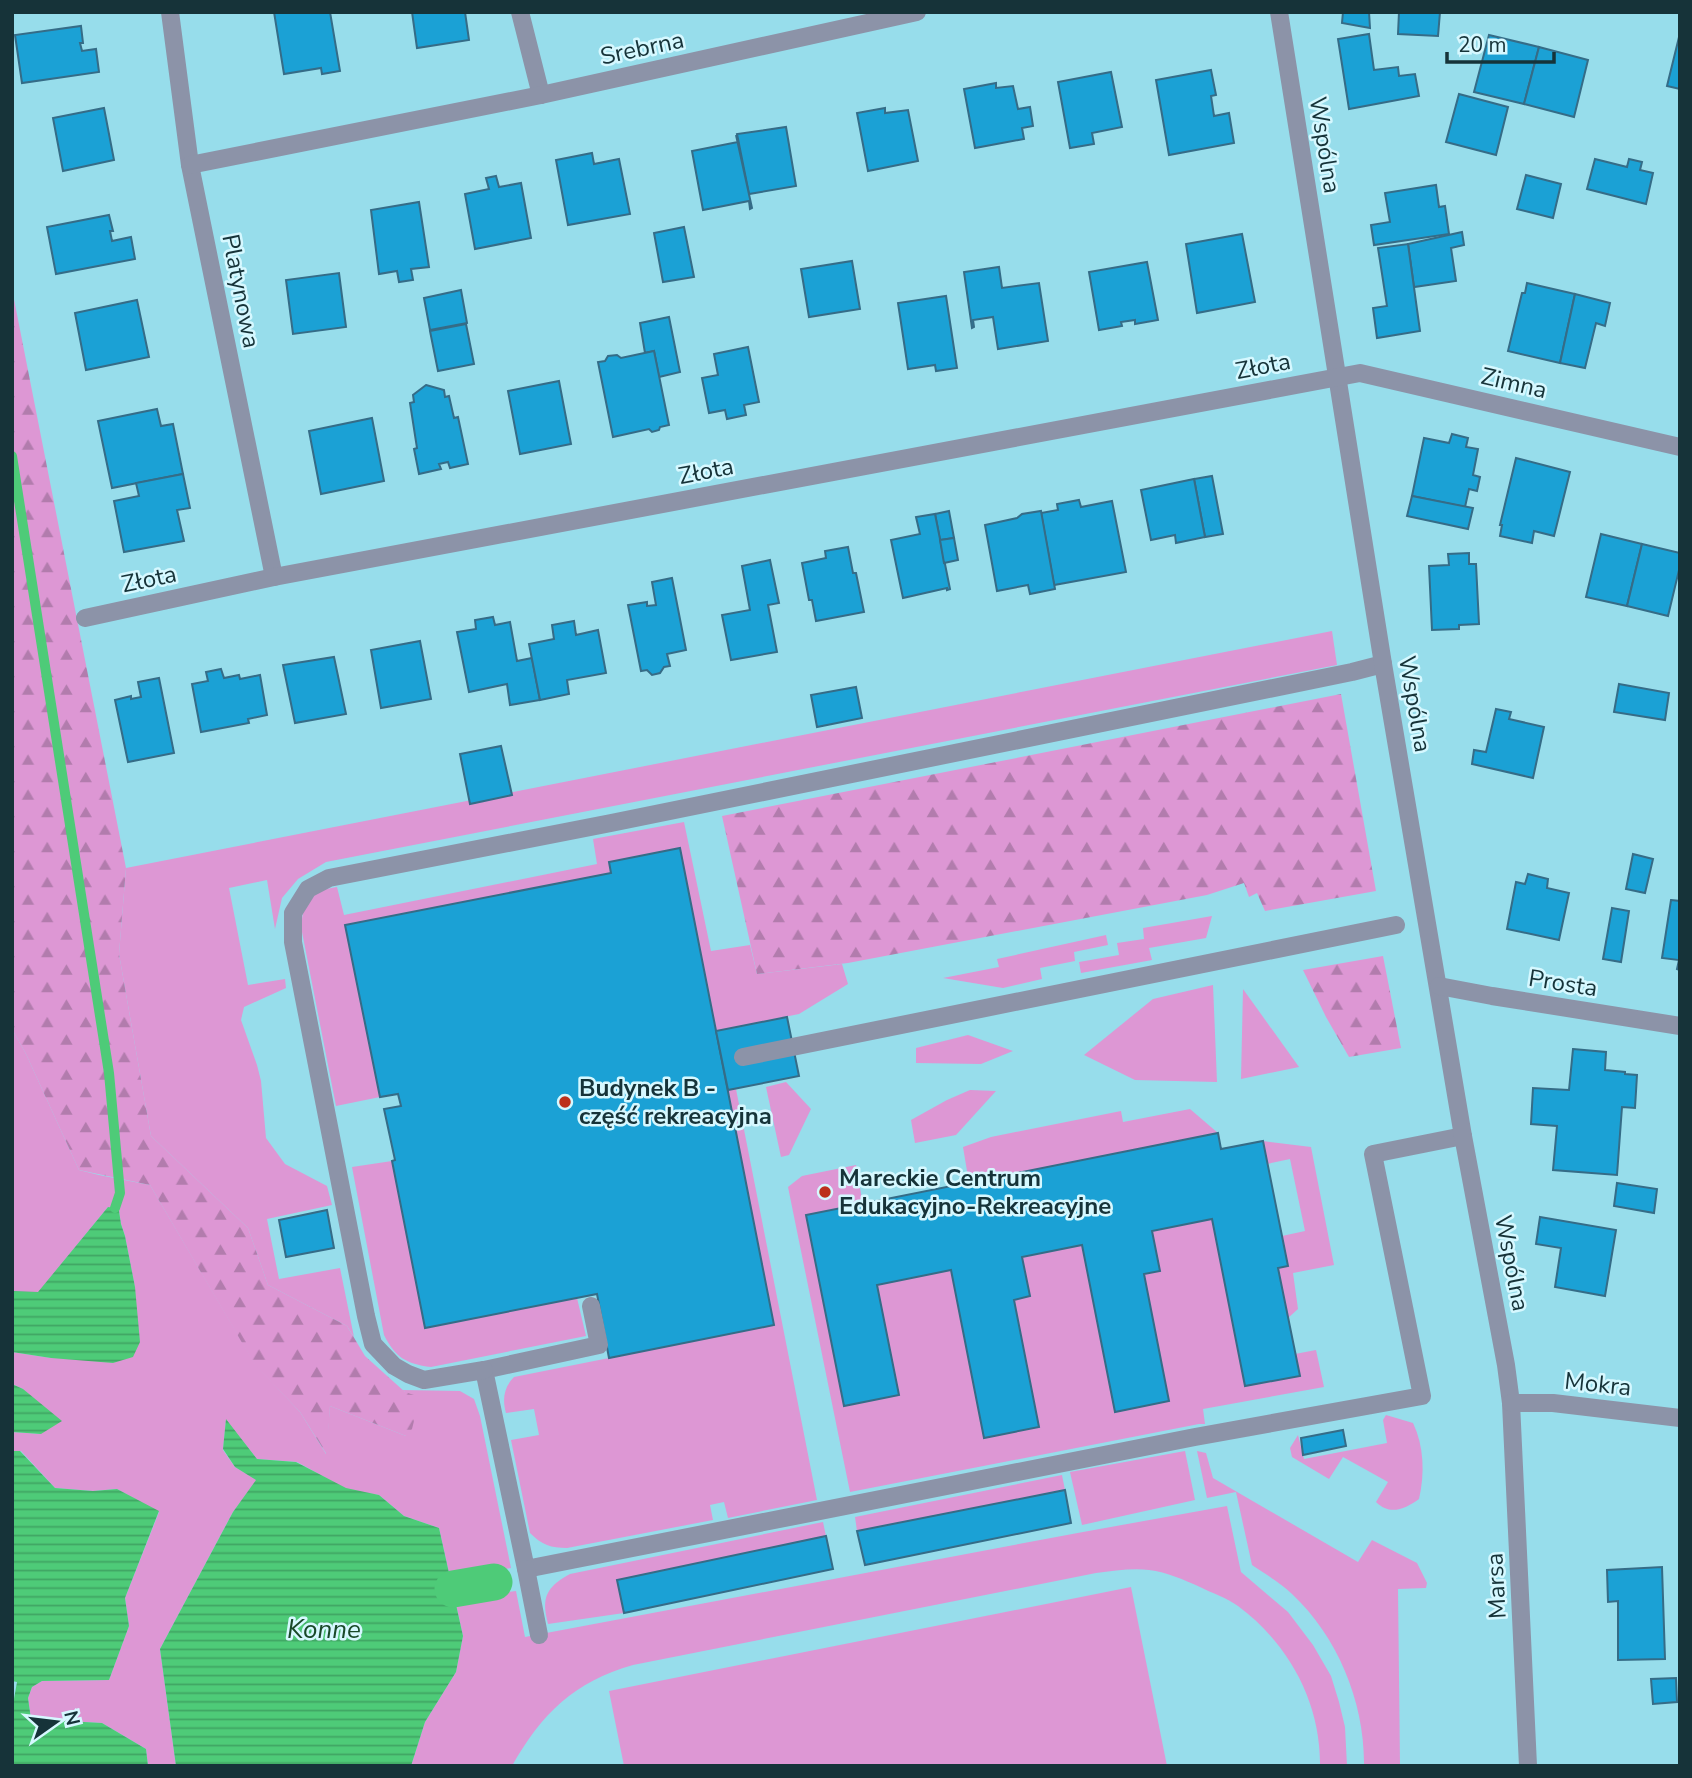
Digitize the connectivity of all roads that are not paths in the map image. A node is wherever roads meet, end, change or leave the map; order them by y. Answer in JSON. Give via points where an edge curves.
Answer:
{"nodes":[{"id":1,"x":170,"y":12,"type":"edge"},
{"id":2,"x":520,"y":12,"type":"edge"},
{"id":3,"x":917,"y":12,"type":"edge"},
{"id":4,"x":1279,"y":12,"type":"edge"},
{"id":5,"x":541,"y":95,"type":"junction"},
{"id":6,"x":190,"y":165,"type":"junction"},
{"id":7,"x":1336,"y":377,"type":"junction"},
{"id":8,"x":1680,"y":447,"type":"edge"},
{"id":9,"x":274,"y":577,"type":"junction"},
{"id":10,"x":85,"y":618,"type":"dead end"},
{"id":11,"x":1383,"y":664,"type":"junction"},
{"id":12,"x":1396,"y":925,"type":"dead end"},
{"id":13,"x":1438,"y":986,"type":"junction"},
{"id":14,"x":1680,"y":1026,"type":"edge"},
{"id":15,"x":743,"y":1057,"type":"dead end"},
{"id":16,"x":1463,"y":1136,"type":"junction"},
{"id":17,"x":591,"y":1306,"type":"dead end"},
{"id":18,"x":484,"y":1370,"type":"junction"},
{"id":19,"x":1511,"y":1403,"type":"junction"},
{"id":20,"x":1680,"y":1418,"type":"edge"},
{"id":21,"x":526,"y":1569,"type":"junction"},
{"id":22,"x":539,"y":1635,"type":"dead end"},
{"id":23,"x":1528,"y":1766,"type":"edge"}],
"edges":[{"from":1,"to":6,"type":"street","name":"Platynowa"},
{"from":2,"to":5,"type":"street"},
{"from":3,"to":5,"type":"street","name":"Srebrna"},
{"from":4,"to":7,"type":"street","name":"Wspólna"},
{"from":5,"to":6,"type":"street","name":"Srebrna"},
{"from":6,"to":9,"type":"street","name":"Platynowa"},
{"from":7,"to":8,"type":"street","name":"Zimna","via":[[1360,373]]},
{"from":7,"to":9,"type":"street","name":"Złota"},
{"from":7,"to":11,"type":"street","name":"Wspólna"},
{"from":9,"to":10,"type":"street","name":"Złota"},
{"from":11,"to":13,"type":"street","name":"Wspólna"},
{"from":11,"to":18,"type":"street","via":[[329,878],[308,890],[293,914],[293,942],[373,1343],[394,1366],[424,1380]]},
{"from":12,"to":15,"type":"street"},
{"from":13,"to":14,"type":"street","name":"Prosta"},
{"from":13,"to":16,"type":"street","name":"Wspólna"},
{"from":16,"to":19,"type":"street","name":"Wspólna"},
{"from":16,"to":21,"type":"street","via":[[1373,1154],[1422,1396]]},
{"from":17,"to":18,"type":"street","via":[[599,1345]]},
{"from":18,"to":21,"type":"street"},
{"from":19,"to":20,"type":"street","name":"Mokra","via":[[1553,1403]]},
{"from":19,"to":23,"type":"street","name":"Marsa"},
{"from":21,"to":22,"type":"street"}]}
